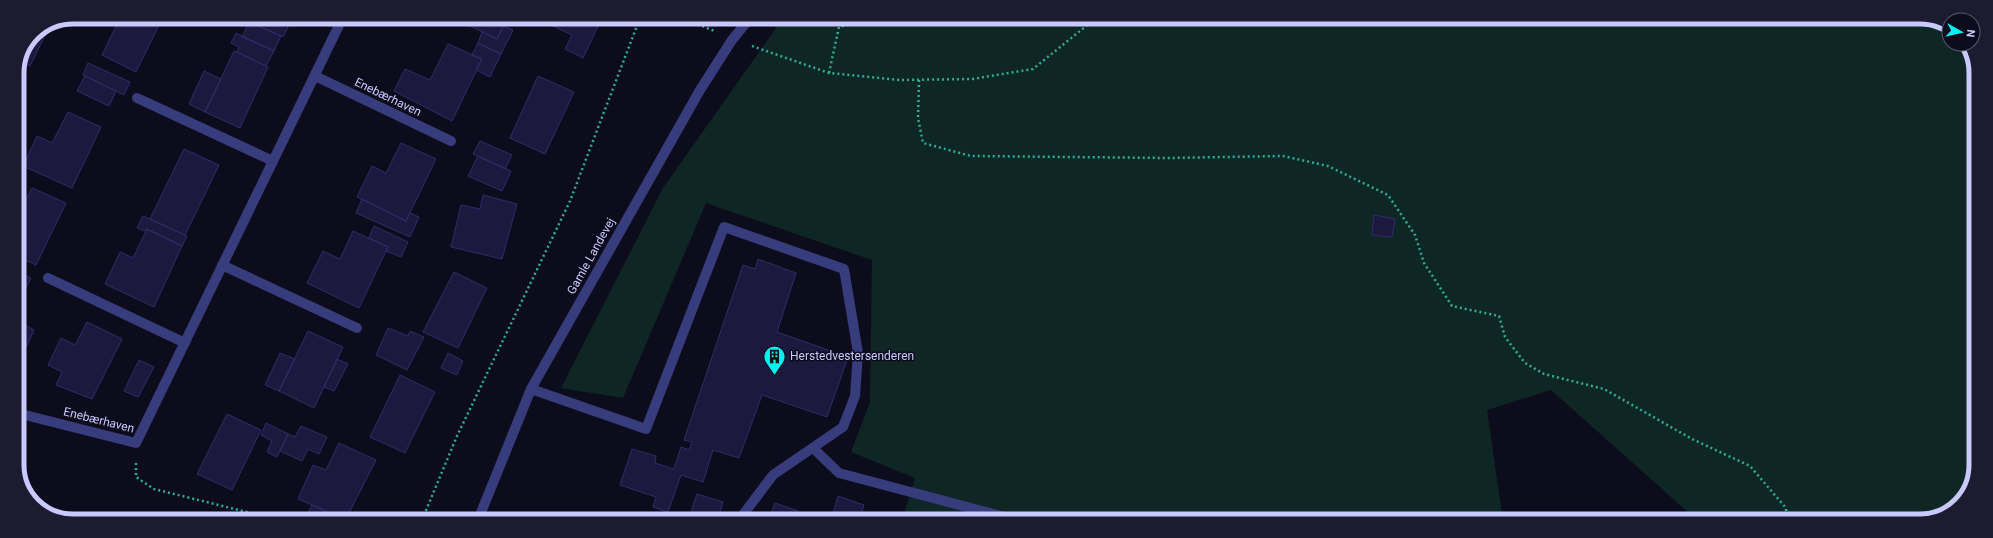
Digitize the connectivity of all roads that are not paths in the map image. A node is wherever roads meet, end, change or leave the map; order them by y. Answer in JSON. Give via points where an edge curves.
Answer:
{"nodes":[{"id":1,"x":340,"y":24,"type":"edge"},
{"id":2,"x":745,"y":24,"type":"edge"},
{"id":3,"x":315,"y":76,"type":"junction"},
{"id":4,"x":137,"y":98,"type":"dead end"},
{"id":5,"x":451,"y":141,"type":"dead end"},
{"id":6,"x":273,"y":161,"type":"junction"},
{"id":7,"x":222,"y":265,"type":"junction"},
{"id":8,"x":48,"y":278,"type":"dead end"},
{"id":9,"x":357,"y":328,"type":"dead end"},
{"id":10,"x":185,"y":343,"type":"junction"},
{"id":11,"x":531,"y":389,"type":"junction"},
{"id":12,"x":24,"y":415,"type":"edge"},
{"id":13,"x":814,"y":449,"type":"junction"},
{"id":14,"x":480,"y":514,"type":"edge"},
{"id":15,"x":744,"y":514,"type":"edge"},
{"id":16,"x":993,"y":514,"type":"edge"}],
"edges":[{"from":1,"to":3,"type":"street","name":"Enebærhaven"},
{"from":2,"to":11,"type":"street","name":"Gamle Landevej","via":[[700,90]]},
{"from":3,"to":5,"type":"street","name":"Enebærhaven"},
{"from":3,"to":6,"type":"street","name":"Enebærhaven"},
{"from":4,"to":6,"type":"street"},
{"from":6,"to":7,"type":"street","name":"Enebærhaven"},
{"from":7,"to":9,"type":"street"},
{"from":7,"to":10,"type":"street","name":"Enebærhaven"},
{"from":8,"to":10,"type":"street"},
{"from":10,"to":12,"type":"street","name":"Enebærhaven","via":[[136,443]]},
{"from":11,"to":13,"type":"street","via":[[646,429],[724,227],[844,269],[858,353],[855,396],[843,427]]},
{"from":11,"to":14,"type":"street","name":"Gamle Landevej"},
{"from":13,"to":15,"type":"street","via":[[773,475]]},
{"from":13,"to":16,"type":"street","via":[[839,473]]}]}
